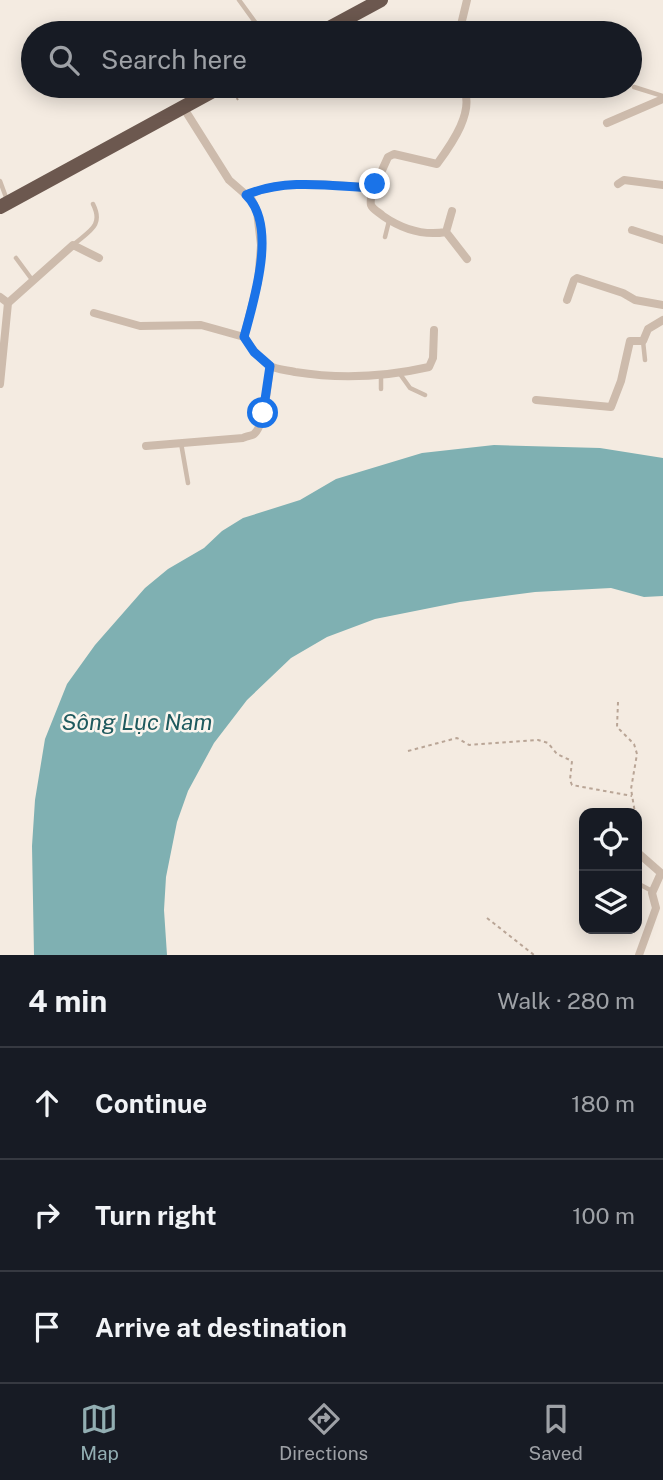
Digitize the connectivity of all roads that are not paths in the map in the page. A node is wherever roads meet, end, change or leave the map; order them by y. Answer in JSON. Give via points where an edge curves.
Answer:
{"nodes":[{"id":1,"x":239,"y":0,"type":"edge"},
{"id":2,"x":381,"y":0,"type":"edge"},
{"id":3,"x":467,"y":0,"type":"edge"},
{"id":4,"x":254,"y":21,"type":"edge"},
{"id":5,"x":342,"y":21,"type":"edge"},
{"id":6,"x":462,"y":21,"type":"edge"},
{"id":7,"x":642,"y":90,"type":"edge"},
{"id":8,"x":663,"y":97,"type":"edge"},
{"id":9,"x":200,"y":98,"type":"edge"},
{"id":10,"x":467,"y":98,"type":"edge"},
{"id":11,"x":183,"y":107,"type":"junction"},
{"id":12,"x":607,"y":123,"type":"dead end"},
{"id":13,"x":0,"y":181,"type":"edge"},
{"id":14,"x":618,"y":184,"type":"dead end"},
{"id":15,"x":663,"y":186,"type":"edge"},
{"id":16,"x":374,"y":188,"type":"junction"},
{"id":17,"x":246,"y":195,"type":"junction"},
{"id":18,"x":4,"y":205,"type":"edge"},
{"id":19,"x":93,"y":205,"type":"dead end"},
{"id":20,"x":452,"y":211,"type":"dead end"},
{"id":21,"x":389,"y":220,"type":"junction"},
{"id":22,"x":632,"y":230,"type":"dead end"},
{"id":23,"x":446,"y":232,"type":"junction"},
{"id":24,"x":385,"y":237,"type":"dead end"},
{"id":25,"x":663,"y":240,"type":"edge"},
{"id":26,"x":73,"y":246,"type":"junction"},
{"id":27,"x":16,"y":258,"type":"dead end"},
{"id":28,"x":99,"y":258,"type":"dead end"},
{"id":29,"x":467,"y":259,"type":"dead end"},
{"id":30,"x":33,"y":281,"type":"junction"},
{"id":31,"x":0,"y":297,"type":"edge"},
{"id":32,"x":567,"y":300,"type":"dead end"},
{"id":33,"x":8,"y":303,"type":"junction"},
{"id":34,"x":663,"y":305,"type":"edge"},
{"id":35,"x":94,"y":313,"type":"dead end"},
{"id":36,"x":663,"y":320,"type":"edge"},
{"id":37,"x":434,"y":330,"type":"dead end"},
{"id":38,"x":2,"y":334,"type":"edge"},
{"id":39,"x":244,"y":337,"type":"junction"},
{"id":40,"x":643,"y":341,"type":"junction"},
{"id":41,"x":645,"y":359,"type":"dead end"},
{"id":42,"x":270,"y":366,"type":"junction"},
{"id":43,"x":399,"y":372,"type":"junction"},
{"id":44,"x":381,"y":375,"type":"junction"},
{"id":45,"x":0,"y":384,"type":"edge"},
{"id":46,"x":381,"y":389,"type":"dead end"},
{"id":47,"x":425,"y":395,"type":"dead end"},
{"id":48,"x":536,"y":400,"type":"dead end"},
{"id":49,"x":181,"y":442,"type":"junction"},
{"id":50,"x":146,"y":446,"type":"dead end"},
{"id":51,"x":188,"y":482,"type":"dead end"},
{"id":52,"x":642,"y":856,"type":"edge"},
{"id":53,"x":642,"y":886,"type":"edge"},
{"id":54,"x":652,"y":891,"type":"junction"},
{"id":55,"x":639,"y":955,"type":"edge"}],
"edges":[{"from":1,"to":4,"type":"lane"},
{"from":2,"to":5,"type":"highway"},
{"from":3,"to":6,"type":"street"},
{"from":7,"to":8,"type":"lane"},
{"from":8,"to":12,"type":"street"},
{"from":9,"to":11,"type":"highway"},
{"from":10,"to":16,"type":"street","via":[[453,143],[438,162],[391,155]]},
{"from":11,"to":17,"type":"street","via":[[229,180]]},
{"from":11,"to":18,"type":"highway","via":[[24,190]]},
{"from":13,"to":18,"type":"lane"},
{"from":14,"to":15,"type":"street","via":[[624,180]]},
{"from":16,"to":17,"type":"street","via":[[288,185]]},
{"from":16,"to":21,"type":"street","via":[[371,205]]},
{"from":17,"to":39,"type":"street","via":[[257,212],[258,282]]},
{"from":19,"to":26,"type":"lane","via":[[97,223]]},
{"from":20,"to":23,"type":"street"},
{"from":21,"to":23,"type":"street","via":[[405,229]]},
{"from":21,"to":24,"type":"lane"},
{"from":22,"to":25,"type":"street"},
{"from":23,"to":29,"type":"street"},
{"from":26,"to":28,"type":"street"},
{"from":26,"to":30,"type":"street"},
{"from":27,"to":30,"type":"lane"},
{"from":30,"to":33,"type":"street"},
{"from":31,"to":33,"type":"street"},
{"from":32,"to":34,"type":"street","via":[[577,278],[635,300]]},
{"from":33,"to":38,"type":"street"},
{"from":35,"to":39,"type":"street","via":[[141,326],[201,325]]},
{"from":36,"to":40,"type":"street","via":[[648,329]]},
{"from":37,"to":43,"type":"street","via":[[429,367]]},
{"from":38,"to":45,"type":"street"},
{"from":39,"to":42,"type":"street"},
{"from":40,"to":41,"type":"lane"},
{"from":40,"to":48,"type":"street","via":[[630,341],[611,407]]},
{"from":42,"to":44,"type":"street","via":[[323,375]]},
{"from":42,"to":49,"type":"street","via":[[263,413],[254,434]]},
{"from":43,"to":44,"type":"street"},
{"from":43,"to":47,"type":"lane","via":[[410,388]]},
{"from":44,"to":46,"type":"lane"},
{"from":49,"to":50,"type":"street"},
{"from":49,"to":51,"type":"lane"},
{"from":52,"to":54,"type":"street","via":[[660,871]]},
{"from":53,"to":54,"type":"lane"},
{"from":54,"to":55,"type":"street","via":[[656,908]]}]}
